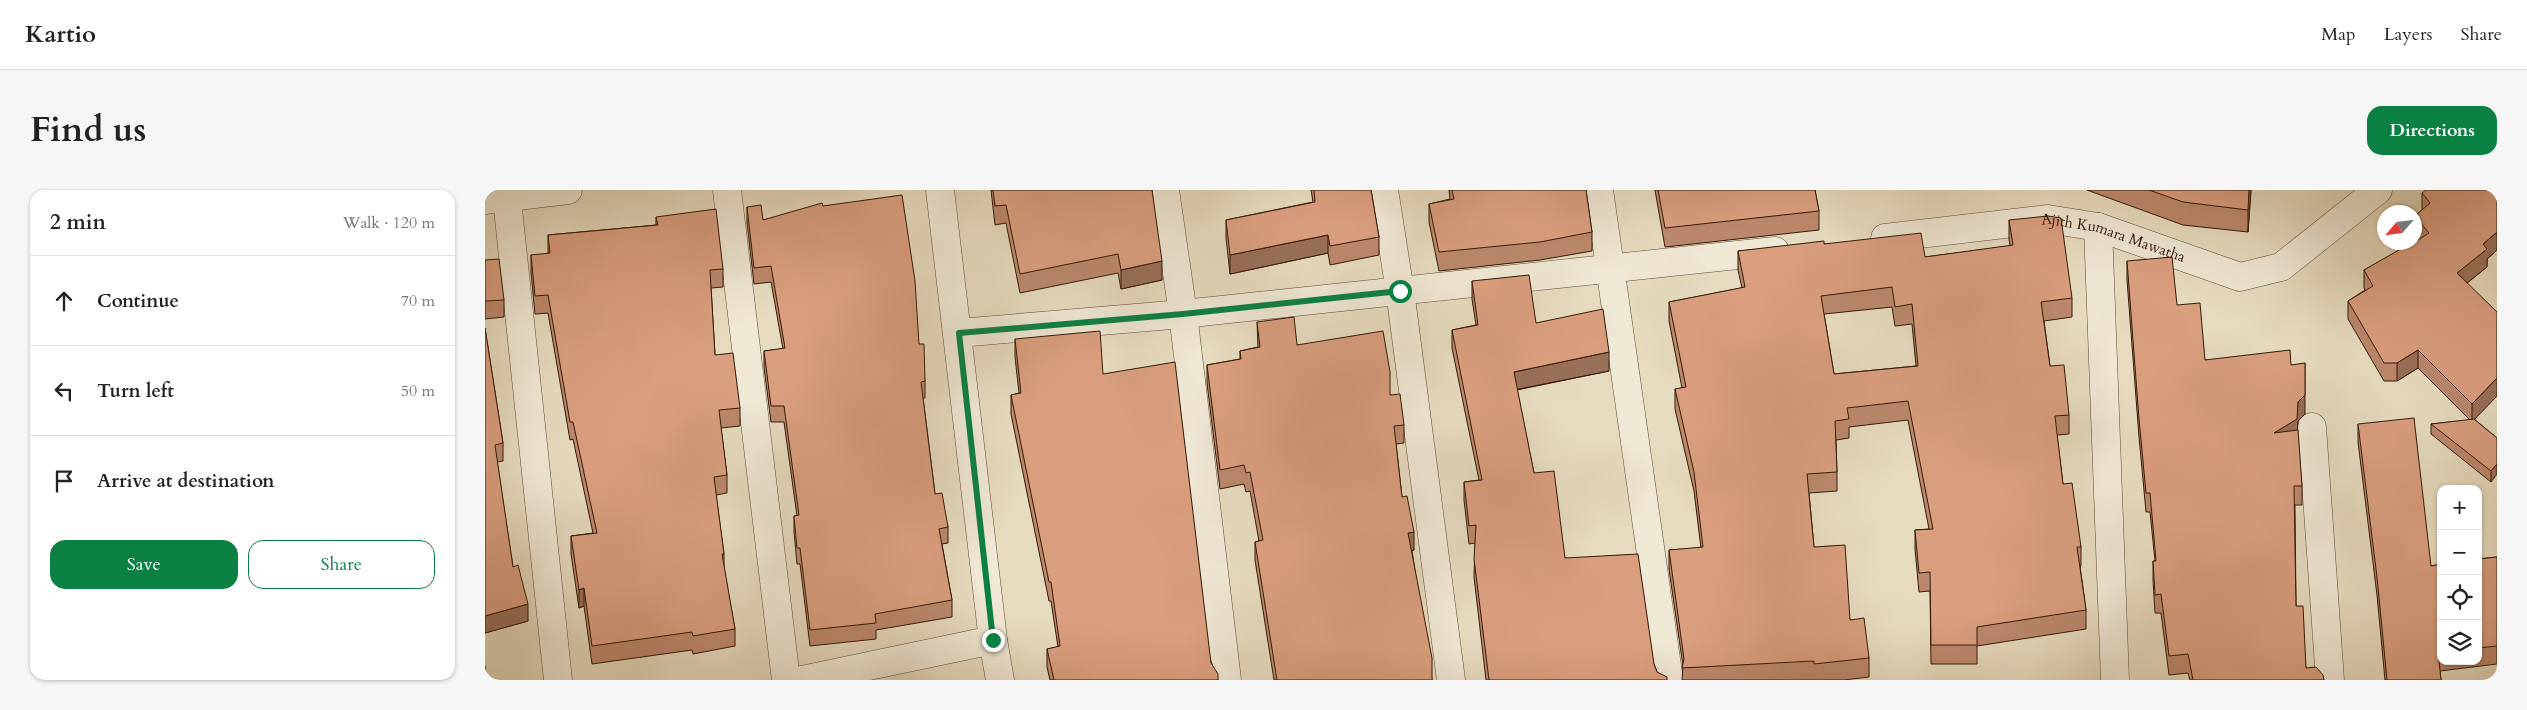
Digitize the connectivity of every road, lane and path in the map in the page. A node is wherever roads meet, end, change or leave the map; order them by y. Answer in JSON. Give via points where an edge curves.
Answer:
{"nodes":[{"id":1,"x":569,"y":190,"type":"edge"},
{"id":2,"x":727,"y":190,"type":"edge"},
{"id":3,"x":940,"y":190,"type":"edge"},
{"id":4,"x":1165,"y":190,"type":"edge"},
{"id":5,"x":1384,"y":190,"type":"edge"},
{"id":6,"x":1599,"y":190,"type":"edge"},
{"id":7,"x":2378,"y":190,"type":"edge"},
{"id":8,"x":499,"y":196,"type":"edge"},
{"id":9,"x":2098,"y":227,"type":"junction"},
{"id":10,"x":1863,"y":240,"type":"edge"},
{"id":11,"x":1804,"y":247,"type":"edge"},
{"id":12,"x":1609,"y":270,"type":"junction"},
{"id":13,"x":1400,"y":291,"type":"junction"},
{"id":14,"x":1183,"y":314,"type":"junction"},
{"id":15,"x":959,"y":333,"type":"junction"},
{"id":16,"x":2312,"y":427,"type":"dead end"},
{"id":17,"x":993,"y":640,"type":"junction"},
{"id":18,"x":559,"y":680,"type":"edge"},
{"id":19,"x":786,"y":680,"type":"edge"},
{"id":20,"x":802,"y":680,"type":"edge"},
{"id":21,"x":1000,"y":680,"type":"edge"},
{"id":22,"x":1227,"y":680,"type":"edge"},
{"id":23,"x":1451,"y":680,"type":"edge"},
{"id":24,"x":1669,"y":680,"type":"edge"},
{"id":25,"x":2115,"y":680,"type":"edge"},
{"id":26,"x":2330,"y":680,"type":"edge"}],
"edges":[{"from":1,"to":8,"type":"street"},
{"from":2,"to":19,"type":"street"},
{"from":3,"to":15,"type":"street"},
{"from":4,"to":14,"type":"street"},
{"from":5,"to":13,"type":"street"},
{"from":6,"to":12,"type":"street"},
{"from":7,"to":9,"type":"street","name":"Ajith Kumara Mawatha","via":[[2281,266],[2239,277]]},
{"from":8,"to":18,"type":"street"},
{"from":9,"to":10,"type":"street","name":"Ajith Kumara Mawatha","via":[[2047,219]]},
{"from":9,"to":25,"type":"street"},
{"from":11,"to":12,"type":"street"},
{"from":12,"to":13,"type":"street"},
{"from":12,"to":24,"type":"street"},
{"from":13,"to":14,"type":"street"},
{"from":13,"to":23,"type":"street"},
{"from":14,"to":15,"type":"street"},
{"from":14,"to":22,"type":"street"},
{"from":15,"to":17,"type":"street"},
{"from":16,"to":26,"type":"street"},
{"from":17,"to":20,"type":"street"},
{"from":17,"to":21,"type":"street"}]}
